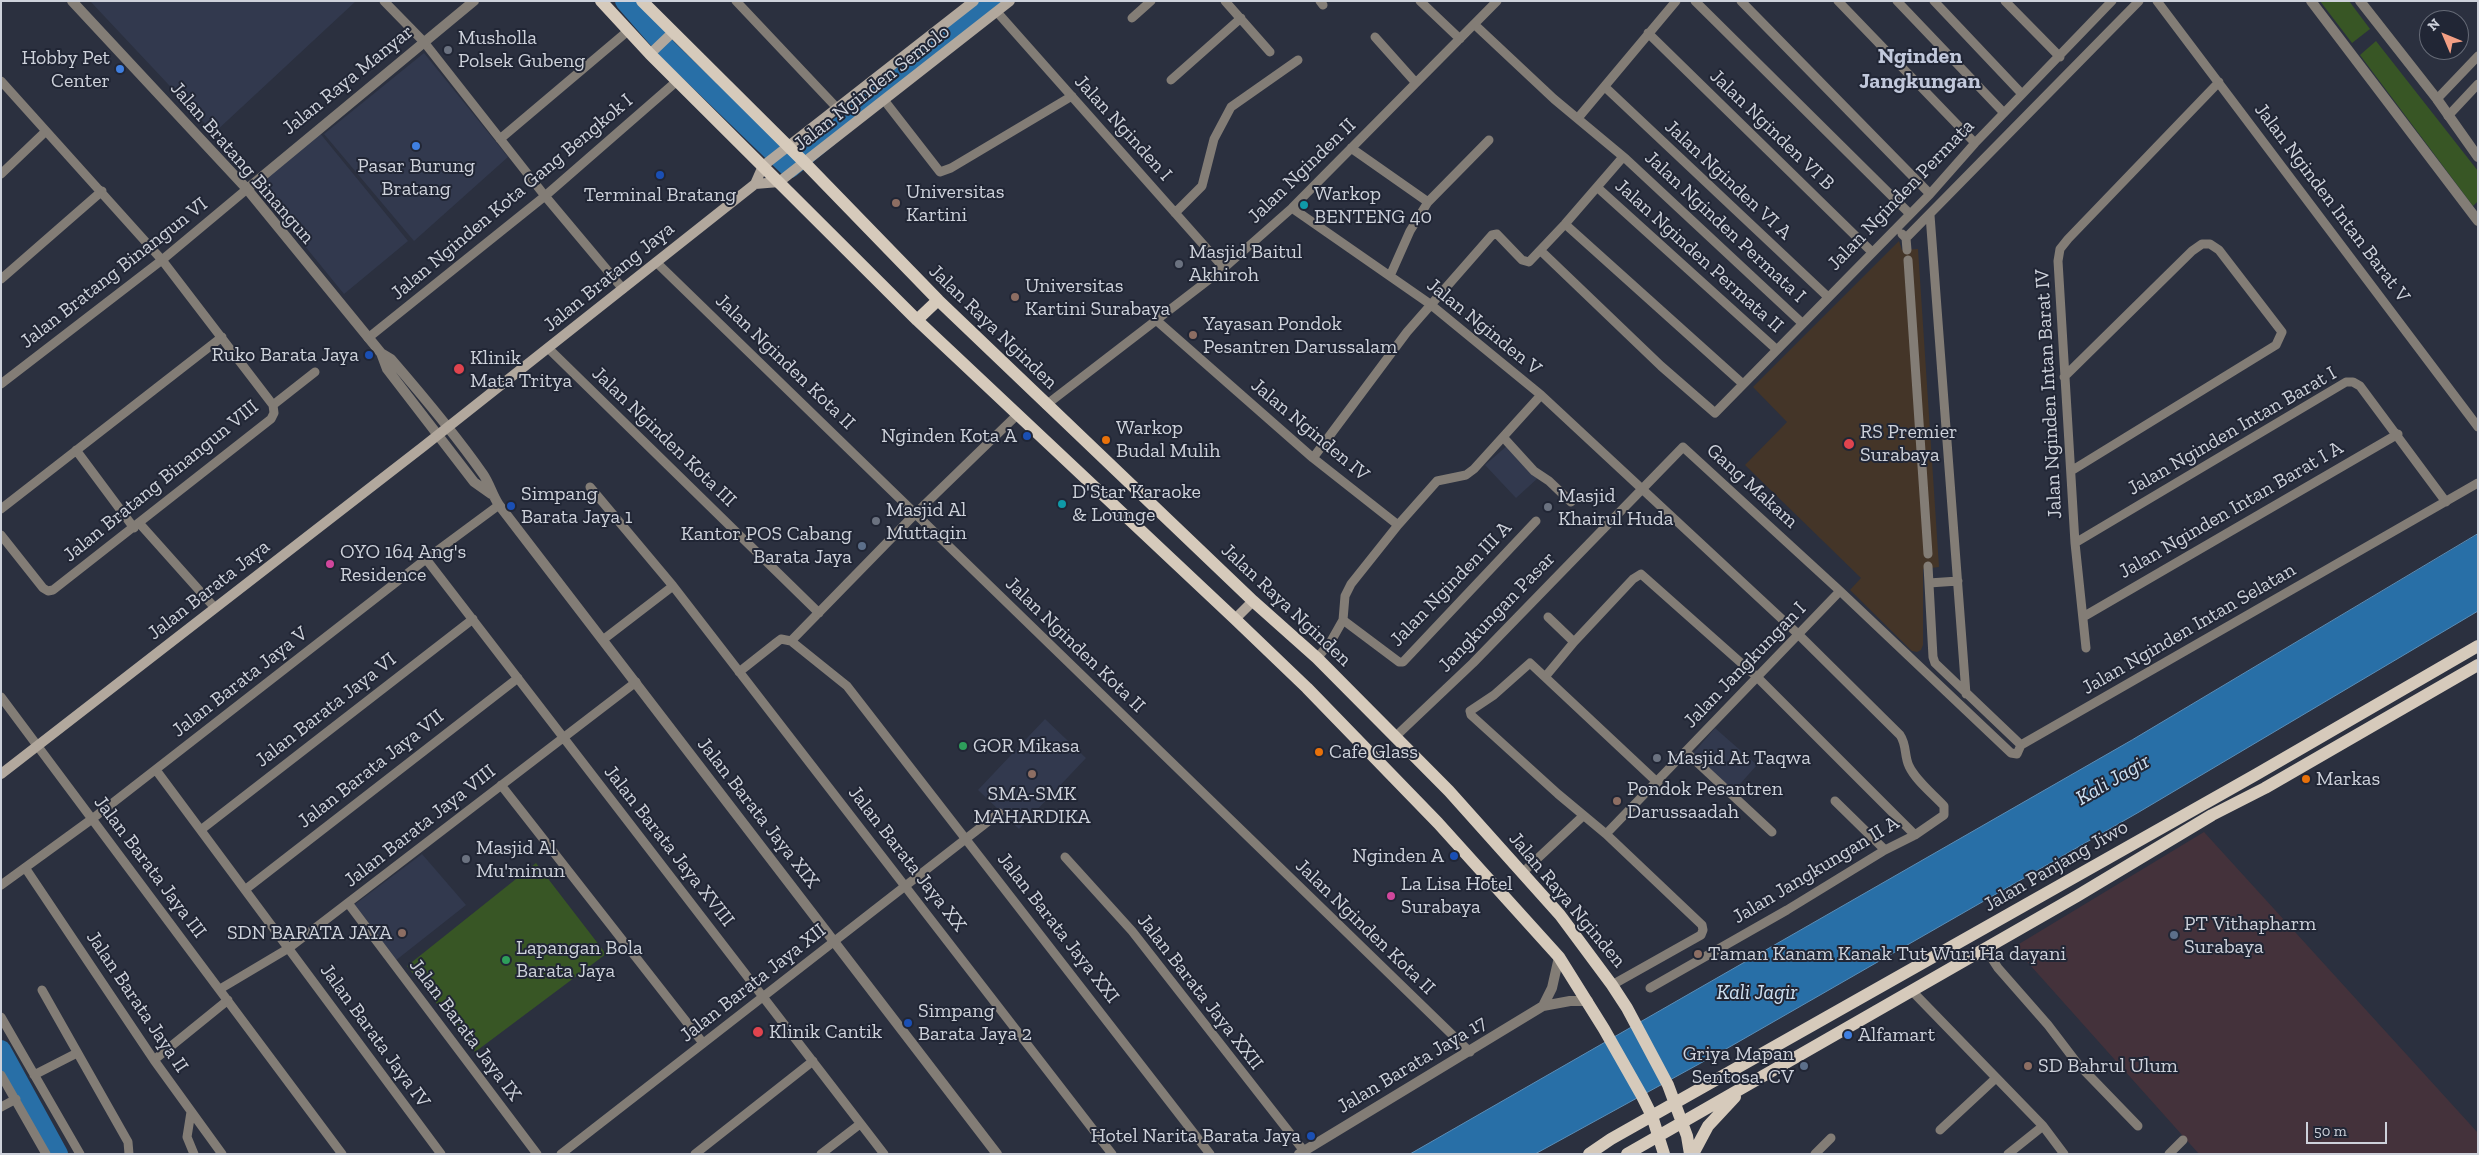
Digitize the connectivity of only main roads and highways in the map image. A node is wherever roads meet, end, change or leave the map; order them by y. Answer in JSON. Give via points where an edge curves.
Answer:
{"nodes":[{"id":1,"x":601,"y":1,"type":"edge"},
{"id":2,"x":642,"y":1,"type":"edge"},
{"id":3,"x":974,"y":1,"type":"edge"},
{"id":4,"x":1010,"y":1,"type":"edge"},
{"id":5,"x":668,"y":36,"type":"junction"},
{"id":6,"x":653,"y":51,"type":"junction"},
{"id":7,"x":791,"y":155,"type":"junction"},
{"id":8,"x":763,"y":166,"type":"junction"},
{"id":9,"x":778,"y":182,"type":"junction"},
{"id":10,"x":755,"y":184,"type":"junction"},
{"id":11,"x":938,"y":300,"type":"junction"},
{"id":12,"x":918,"y":320,"type":"junction"},
{"id":13,"x":438,"y":435,"type":"joint"},
{"id":14,"x":1253,"y":601,"type":"junction"},
{"id":15,"x":1235,"y":619,"type":"junction"},
{"id":16,"x":2478,"y":646,"type":"edge"},
{"id":17,"x":2478,"y":665,"type":"edge"},
{"id":18,"x":1,"y":774,"type":"edge"},
{"id":19,"x":2257,"y":774,"type":"junction"},
{"id":20,"x":2233,"y":788,"type":"junction"},
{"id":21,"x":2265,"y":788,"type":"junction"},
{"id":22,"x":2242,"y":800,"type":"junction"},
{"id":23,"x":1752,"y":1082,"type":"junction"},
{"id":24,"x":1675,"y":1104,"type":"junction"},
{"id":25,"x":1652,"y":1116,"type":"junction"},
{"id":26,"x":1681,"y":1122,"type":"junction"},
{"id":27,"x":1659,"y":1137,"type":"junction"},
{"id":28,"x":1589,"y":1154,"type":"edge"},
{"id":29,"x":1627,"y":1154,"type":"edge"},
{"id":30,"x":1664,"y":1154,"type":"edge"},
{"id":31,"x":1692,"y":1154,"type":"edge"}],
"edges":[{"from":1,"to":6,"type":"main road"},
{"from":2,"to":5,"type":"main road"},
{"from":3,"to":7,"type":"main road","name":"Jalan Nginden Semolo","via":[[838,109]]},
{"from":4,"to":7,"type":"main road","name":"Jalan Nginden Semolo","via":[[999,14],[884,100]]},
{"from":5,"to":6,"type":"main road"},
{"from":5,"to":7,"type":"main road"},
{"from":6,"to":8,"type":"main road","via":[[677,82]]},
{"from":7,"to":8,"type":"main road","name":"Jalan Nginden Semolo"},
{"from":7,"to":9,"type":"main road","name":"Jalan Nginden Semolo"},
{"from":7,"to":11,"type":"main road","name":"Jalan Raya Nginden"},
{"from":8,"to":9,"type":"main road"},
{"from":8,"to":10,"type":"main road","name":"Jalan Bratang Jaya"},
{"from":9,"to":10,"type":"main road"},
{"from":9,"to":12,"type":"main road"},
{"from":10,"to":13,"type":"main road","name":"Jalan Bratang Jaya"},
{"from":11,"to":12,"type":"main road"},
{"from":11,"to":14,"type":"main road","name":"Jalan Raya Nginden"},
{"from":12,"to":15,"type":"main road"},
{"from":13,"to":18,"type":"main road","name":"Jalan Barata Jaya"},
{"from":14,"to":15,"type":"main road"},
{"from":14,"to":24,"type":"main road","name":"Jalan Raya Nginden","via":[[1396,736],[1560,915],[1627,1008]]},
{"from":15,"to":25,"type":"main road","via":[[1384,766],[1559,957],[1604,1028]]},
{"from":16,"to":19,"type":"main road","name":"Jalan Panjang Jiwo"},
{"from":17,"to":21,"type":"main road","name":"Jalan Panjang Jiwo"},
{"from":19,"to":20,"type":"main road","name":"Jalan Panjang Jiwo"},
{"from":19,"to":21,"type":"main road"},
{"from":20,"to":22,"type":"main road"},
{"from":20,"to":24,"type":"main road","name":"Jalan Panjang Jiwo"},
{"from":21,"to":22,"type":"main road","name":"Jalan Panjang Jiwo"},
{"from":22,"to":23,"type":"main road","name":"Jalan Panjang Jiwo"},
{"from":23,"to":26,"type":"main road","name":"Jalan Panjang Jiwo"},
{"from":23,"to":31,"type":"main road","via":[[1712,1120]]},
{"from":24,"to":25,"type":"main road","name":"Jalan Panjang Jiwo"},
{"from":24,"to":26,"type":"main road","name":"Jalan Raya Nginden"},
{"from":25,"to":27,"type":"main road"},
{"from":25,"to":28,"type":"main road","name":"Jalan Panjang Jiwo"},
{"from":26,"to":27,"type":"main road","name":"Jalan Panjang Jiwo"},
{"from":26,"to":31,"type":"main road","name":"Jalan Raya Nginden"},
{"from":27,"to":29,"type":"main road","name":"Jalan Panjang Jiwo"},
{"from":27,"to":30,"type":"main road"}]}
